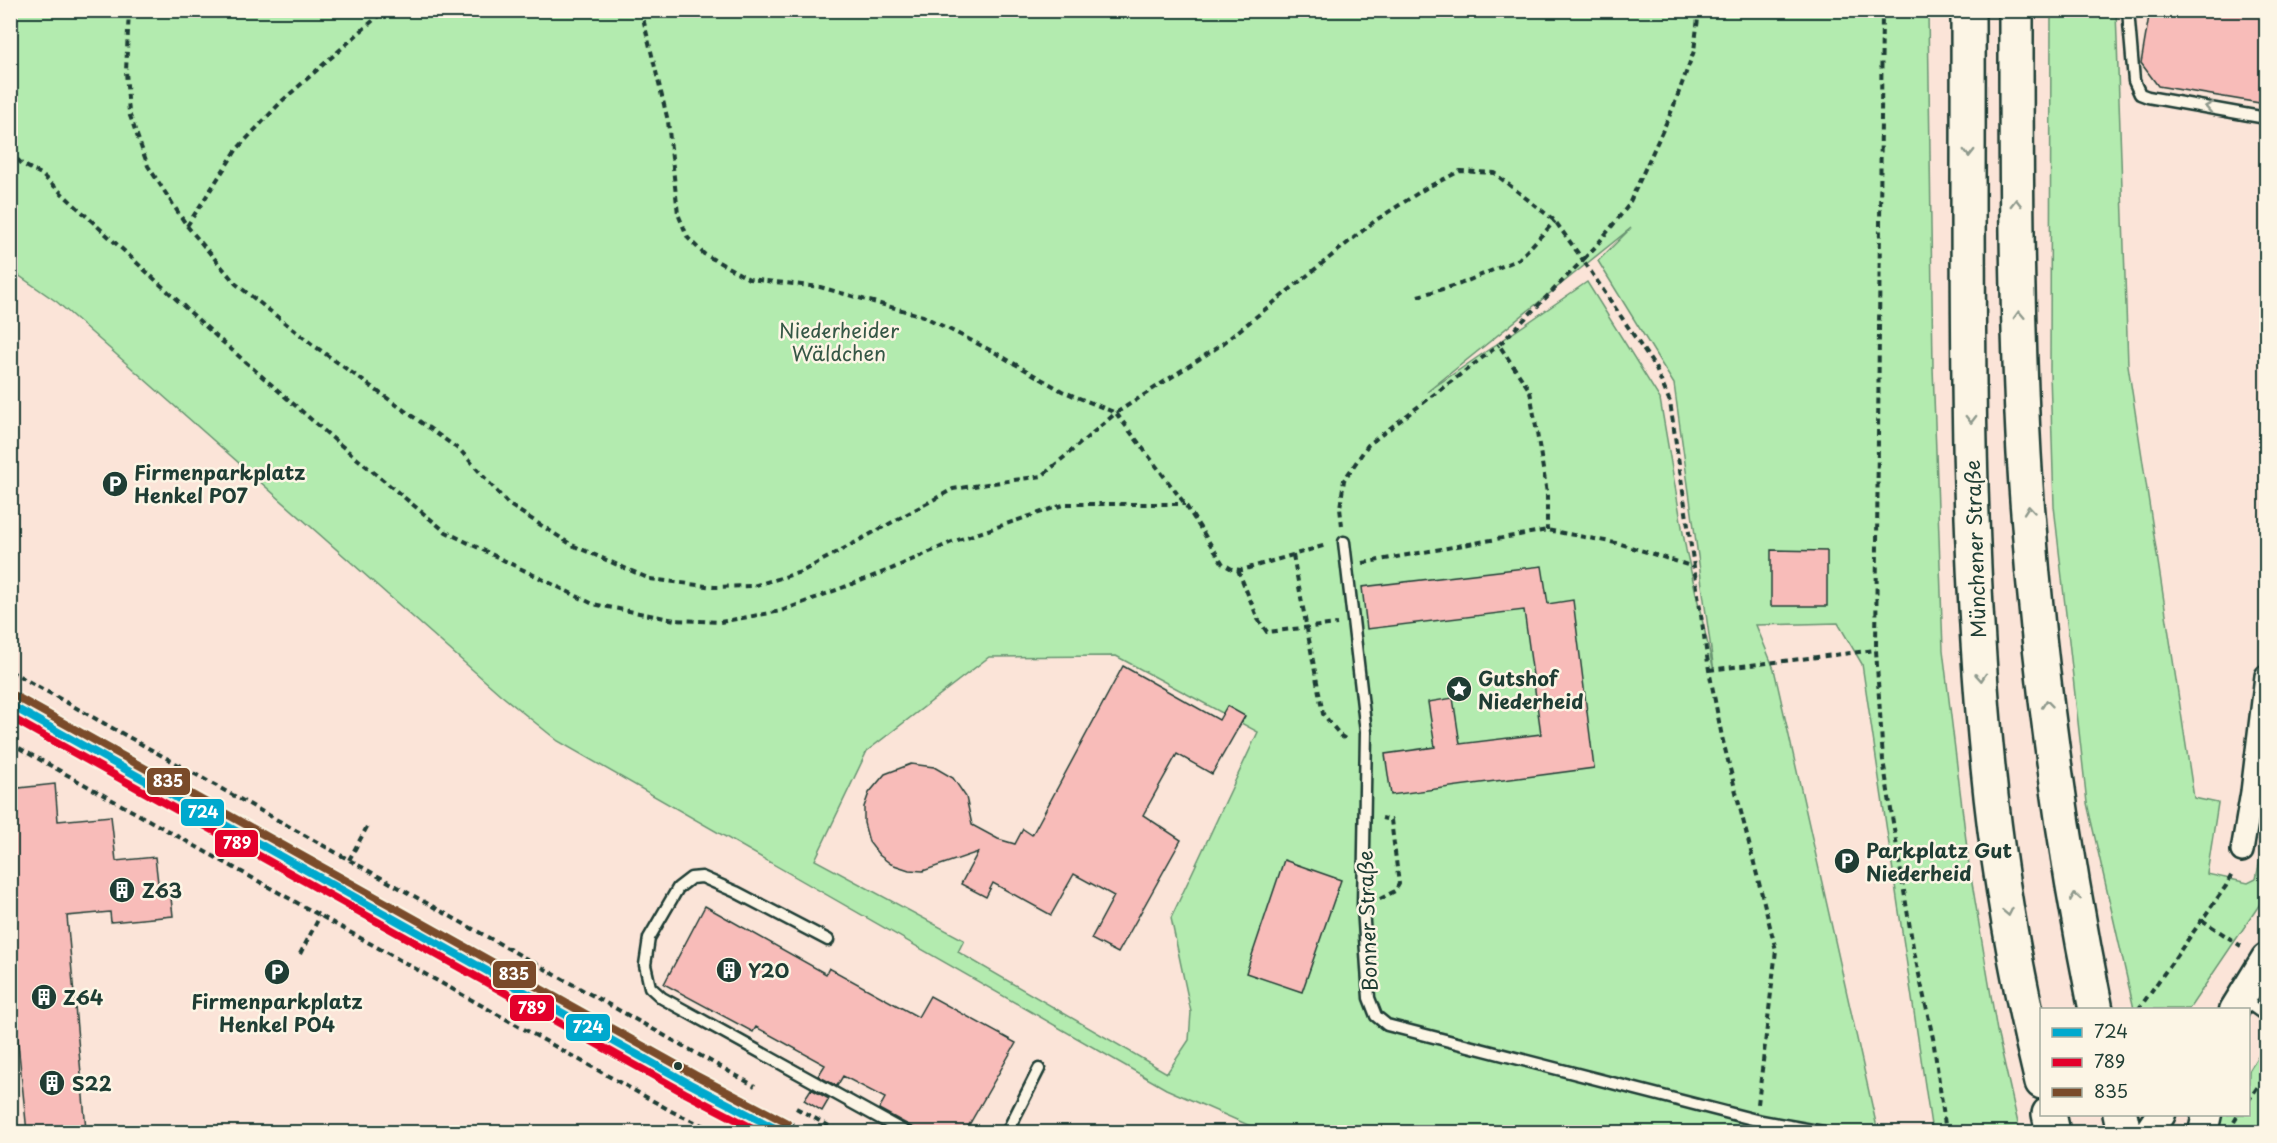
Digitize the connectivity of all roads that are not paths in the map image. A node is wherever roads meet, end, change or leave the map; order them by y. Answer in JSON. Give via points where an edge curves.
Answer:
{"nodes":[{"id":1,"x":1947,"y":10,"type":"edge"},
{"id":2,"x":1968,"y":10,"type":"edge"},
{"id":3,"x":2016,"y":10,"type":"edge"},
{"id":4,"x":2128,"y":10,"type":"edge"},
{"id":5,"x":1969,"y":113,"type":"junction"},
{"id":6,"x":2266,"y":117,"type":"edge"},
{"id":7,"x":1344,"y":542,"type":"road end"},
{"id":8,"x":2266,"y":676,"type":"edge"},
{"id":9,"x":10,"y":705,"type":"edge"},
{"id":10,"x":2242,"y":850,"type":"road end"},
{"id":11,"x":828,"y":940,"type":"dead end"},
{"id":12,"x":2265,"y":960,"type":"edge"},
{"id":13,"x":2238,"y":1006,"type":"edge"},
{"id":14,"x":2096,"y":1008,"type":"edge"},
{"id":15,"x":2250,"y":1010,"type":"edge"},
{"id":16,"x":2266,"y":1016,"type":"edge"},
{"id":17,"x":1040,"y":1069,"type":"dead end"},
{"id":18,"x":2040,"y":1074,"type":"edge"},
{"id":19,"x":2050,"y":1116,"type":"edge"},
{"id":20,"x":2120,"y":1116,"type":"edge"},
{"id":21,"x":2160,"y":1116,"type":"edge"},
{"id":22,"x":2207,"y":1116,"type":"edge"},
{"id":23,"x":755,"y":1126,"type":"edge"},
{"id":24,"x":782,"y":1132,"type":"edge"},
{"id":25,"x":905,"y":1132,"type":"edge"},
{"id":26,"x":1007,"y":1132,"type":"edge"},
{"id":27,"x":1823,"y":1132,"type":"edge"},
{"id":28,"x":2054,"y":1132,"type":"edge"},
{"id":29,"x":2124,"y":1132,"type":"edge"},
{"id":30,"x":2149,"y":1132,"type":"edge"},
{"id":31,"x":2203,"y":1132,"type":"edge"}],
"edges":[{"from":1,"to":5,"type":"highway"},
{"from":2,"to":5,"type":"highway","name":"Münchener Straße"},
{"from":14,"to":3,"type":"highway","one_way":true,"via":[[2056,779],[2024,455],[2017,261]]},
{"from":6,"to":4,"type":"lane","one_way":true,"via":[[2140,93],[2134,81]]},
{"from":5,"to":18,"type":"highway","name":"Münchener Straße","one_way":true,"via":[[1969,360],[1976,609],[1988,769],[2006,898]]},
{"from":7,"to":27,"type":"lane","name":"Bonner Straße","via":[[1366,732],[1363,908],[1369,998],[1376,1016],[1387,1025],[1756,1119]]},
{"from":8,"to":10,"type":"street"},
{"from":9,"to":23,"type":"street","via":[[690,1084]]},
{"from":11,"to":25,"type":"lane","via":[[736,892],[702,877],[691,878],[678,888],[649,938],[645,965],[650,987],[662,998]]},
{"from":12,"to":13,"type":"main road"},
{"from":15,"to":16,"type":"lane"},
{"from":17,"to":26,"type":"lane"},
{"from":19,"to":28,"type":"highway"},
{"from":20,"to":29,"type":"highway"},
{"from":21,"to":30,"type":"main road"},
{"from":22,"to":31,"type":"main road"},
{"from":23,"to":24,"type":"street"}]}
